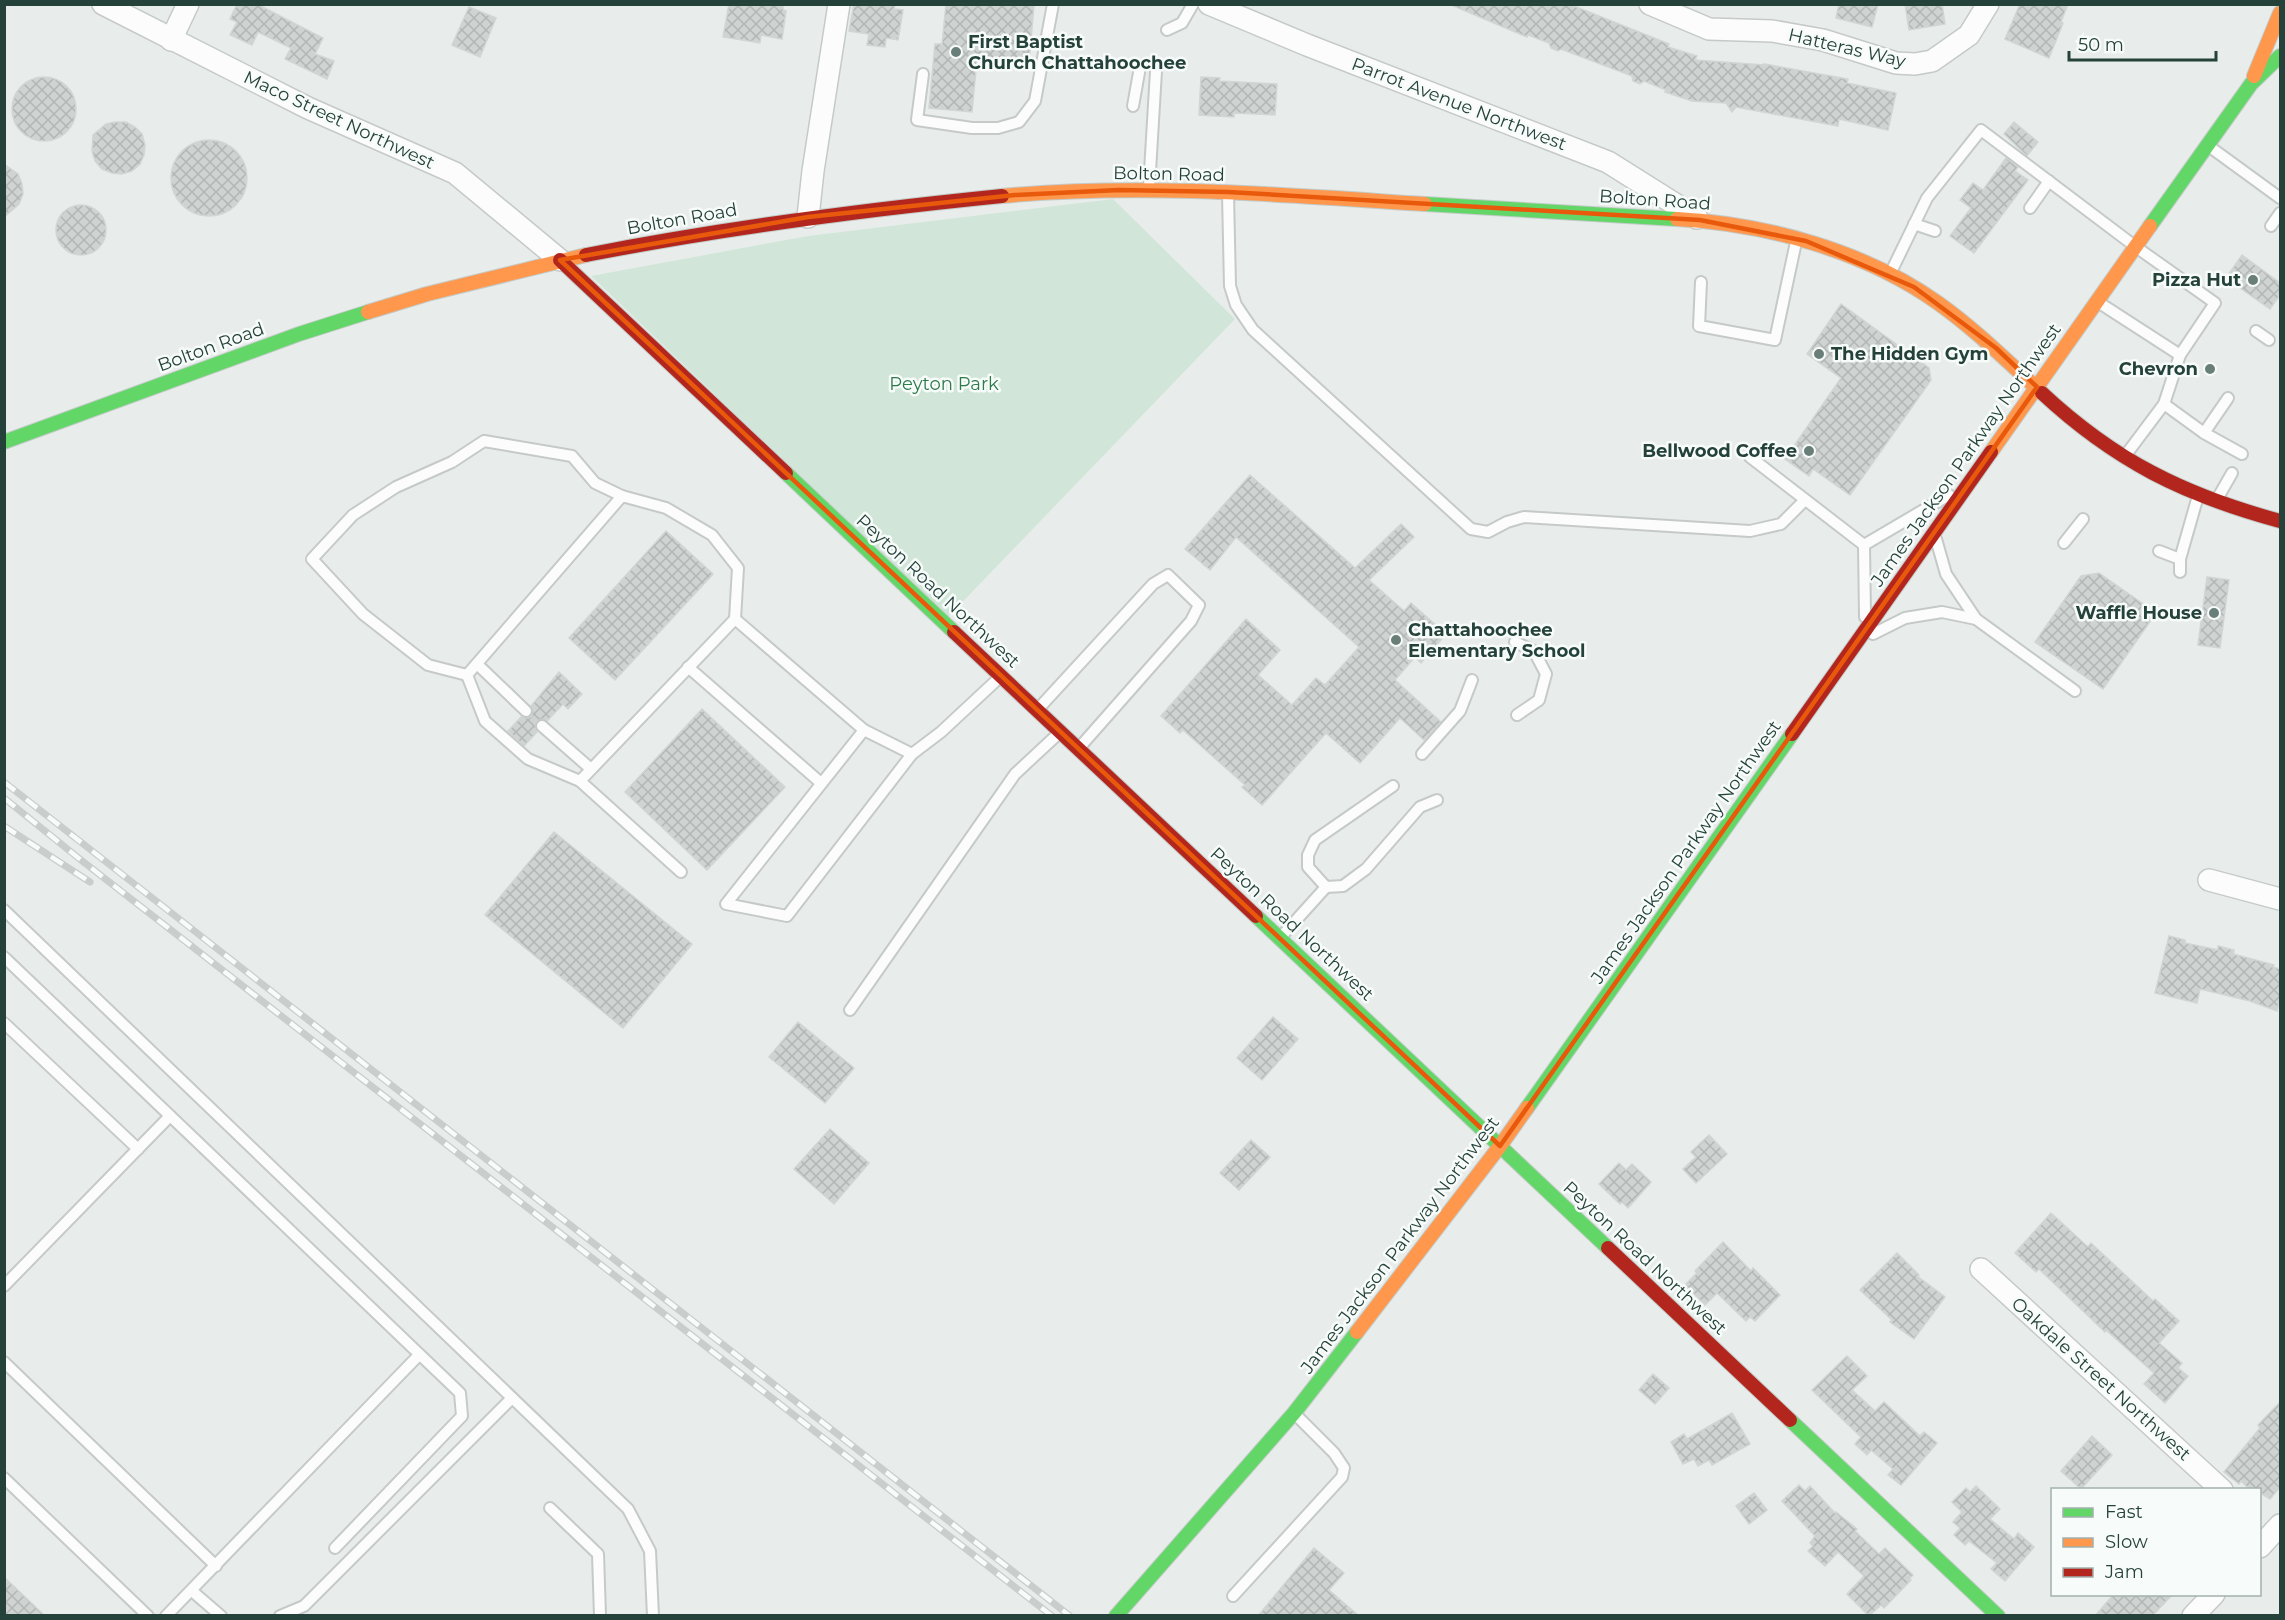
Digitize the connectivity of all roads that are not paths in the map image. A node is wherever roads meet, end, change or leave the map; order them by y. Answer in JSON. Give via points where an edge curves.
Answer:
{"nodes":[{"id":1,"x":103,"y":4,"type":"edge"},
{"id":2,"x":188,"y":4,"type":"edge"},
{"id":3,"x":839,"y":4,"type":"edge"},
{"id":4,"x":1053,"y":4,"type":"edge"},
{"id":5,"x":1193,"y":4,"type":"edge"},
{"id":6,"x":1209,"y":4,"type":"edge"},
{"id":7,"x":1650,"y":4,"type":"edge"},
{"id":8,"x":1988,"y":4,"type":"edge"},
{"id":9,"x":2280,"y":13,"type":"edge"},
{"id":10,"x":1167,"y":30,"type":"dead end"},
{"id":11,"x":171,"y":40,"type":"junction"},
{"id":12,"x":2280,"y":56,"type":"edge"},
{"id":13,"x":1140,"y":67,"type":"dead end"},
{"id":14,"x":1156,"y":72,"type":"dead end"},
{"id":15,"x":923,"y":74,"type":"dead end"},
{"id":16,"x":2251,"y":84,"type":"junction"},
{"id":17,"x":1133,"y":106,"type":"dead end"},
{"id":18,"x":2208,"y":145,"type":"junction"},
{"id":19,"x":2049,"y":181,"type":"junction"},
{"id":20,"x":1149,"y":191,"type":"junction"},
{"id":21,"x":1228,"y":192,"type":"junction"},
{"id":22,"x":2280,"y":198,"type":"edge"},
{"id":23,"x":2030,"y":208,"type":"dead end"},
{"id":24,"x":2280,"y":213,"type":"edge"},
{"id":25,"x":808,"y":217,"type":"junction"},
{"id":26,"x":1700,"y":220,"type":"junction"},
{"id":27,"x":1914,"y":224,"type":"junction"},
{"id":28,"x":2271,"y":226,"type":"dead end"},
{"id":29,"x":1935,"y":231,"type":"dead end"},
{"id":30,"x":1797,"y":239,"type":"junction"},
{"id":31,"x":2136,"y":247,"type":"junction"},
{"id":32,"x":560,"y":260,"type":"junction"},
{"id":33,"x":1890,"y":275,"type":"junction"},
{"id":34,"x":1701,"y":282,"type":"dead end"},
{"id":35,"x":2097,"y":302,"type":"junction"},
{"id":36,"x":2256,"y":331,"type":"dead end"},
{"id":37,"x":2269,"y":340,"type":"dead end"},
{"id":38,"x":2180,"y":355,"type":"junction"},
{"id":39,"x":2037,"y":387,"type":"junction"},
{"id":40,"x":2228,"y":398,"type":"dead end"},
{"id":41,"x":2164,"y":404,"type":"junction"},
{"id":42,"x":2204,"y":433,"type":"junction"},
{"id":43,"x":4,"y":442,"type":"edge"},
{"id":44,"x":2242,"y":454,"type":"dead end"},
{"id":45,"x":1750,"y":457,"type":"dead end"},
{"id":46,"x":2124,"y":458,"type":"junction"},
{"id":47,"x":2232,"y":472,"type":"dead end"},
{"id":48,"x":1968,"y":484,"type":"junction"},
{"id":49,"x":2198,"y":495,"type":"junction"},
{"id":50,"x":622,"y":496,"type":"junction"},
{"id":51,"x":1805,"y":500,"type":"junction"},
{"id":52,"x":2215,"y":502,"type":"junction"},
{"id":53,"x":2277,"y":517,"type":"edge"},
{"id":54,"x":2082,"y":519,"type":"dead end"},
{"id":55,"x":1934,"y":532,"type":"junction"},
{"id":56,"x":2064,"y":543,"type":"dead end"},
{"id":57,"x":1864,"y":545,"type":"junction"},
{"id":58,"x":2159,"y":551,"type":"dead end"},
{"id":59,"x":2180,"y":559,"type":"junction"},
{"id":60,"x":2180,"y":572,"type":"dead end"},
{"id":61,"x":735,"y":619,"type":"junction"},
{"id":62,"x":1976,"y":619,"type":"junction"},
{"id":63,"x":1866,"y":629,"type":"junction"},
{"id":64,"x":1515,"y":642,"type":"dead end"},
{"id":65,"x":1857,"y":642,"type":"junction"},
{"id":66,"x":477,"y":664,"type":"junction"},
{"id":67,"x":688,"y":667,"type":"junction"},
{"id":68,"x":466,"y":675,"type":"junction"},
{"id":69,"x":1001,"y":676,"type":"junction"},
{"id":70,"x":1472,"y":680,"type":"dead end"},
{"id":71,"x":2075,"y":691,"type":"dead end"},
{"id":72,"x":1038,"y":710,"type":"junction"},
{"id":73,"x":526,"y":711,"type":"dead end"},
{"id":74,"x":1517,"y":715,"type":"dead end"},
{"id":75,"x":542,"y":726,"type":"dead end"},
{"id":76,"x":864,"y":730,"type":"junction"},
{"id":77,"x":1060,"y":732,"type":"junction"},
{"id":78,"x":1079,"y":748,"type":"junction"},
{"id":79,"x":912,"y":754,"type":"junction"},
{"id":80,"x":1422,"y":754,"type":"dead end"},
{"id":81,"x":591,"y":769,"type":"junction"},
{"id":82,"x":580,"y":781,"type":"junction"},
{"id":83,"x":821,"y":783,"type":"junction"},
{"id":84,"x":1393,"y":786,"type":"dead end"},
{"id":85,"x":1437,"y":800,"type":"dead end"},
{"id":86,"x":681,"y":872,"type":"dead end"},
{"id":87,"x":2209,"y":880,"type":"dead end"},
{"id":88,"x":1326,"y":887,"type":"junction"},
{"id":89,"x":2280,"y":899,"type":"edge"},
{"id":90,"x":4,"y":910,"type":"edge"},
{"id":91,"x":1280,"y":939,"type":"junction"},
{"id":92,"x":4,"y":957,"type":"edge"},
{"id":93,"x":850,"y":1010,"type":"dead end"},
{"id":94,"x":4,"y":1023,"type":"edge"},
{"id":95,"x":170,"y":1116,"type":"junction"},
{"id":96,"x":1500,"y":1146,"type":"junction"},
{"id":97,"x":138,"y":1149,"type":"junction"},
{"id":98,"x":1981,"y":1269,"type":"dead end"},
{"id":99,"x":4,"y":1286,"type":"edge"},
{"id":100,"x":418,"y":1355,"type":"junction"},
{"id":101,"x":4,"y":1362,"type":"edge"},
{"id":102,"x":512,"y":1398,"type":"junction"},
{"id":103,"x":1294,"y":1413,"type":"junction"},
{"id":104,"x":4,"y":1478,"type":"edge"},
{"id":105,"x":2220,"y":1488,"type":"edge"},
{"id":106,"x":550,"y":1508,"type":"dead end"},
{"id":107,"x":335,"y":1548,"type":"dead end"},
{"id":108,"x":216,"y":1566,"type":"junction"},
{"id":109,"x":192,"y":1591,"type":"junction"},
{"id":110,"x":1233,"y":1596,"type":"dead end"},
{"id":111,"x":2212,"y":1596,"type":"edge"},
{"id":112,"x":148,"y":1616,"type":"edge"},
{"id":113,"x":166,"y":1616,"type":"edge"},
{"id":114,"x":221,"y":1616,"type":"edge"},
{"id":115,"x":280,"y":1616,"type":"edge"},
{"id":116,"x":600,"y":1616,"type":"edge"},
{"id":117,"x":653,"y":1616,"type":"edge"},
{"id":118,"x":1116,"y":1616,"type":"edge"},
{"id":119,"x":1998,"y":1616,"type":"edge"},
{"id":120,"x":2193,"y":1616,"type":"edge"}],
"edges":[{"from":1,"to":11,"type":"street","name":"Maco Street Northwest"},
{"from":2,"to":11,"type":"street"},
{"from":3,"to":25,"type":"street"},
{"from":4,"to":15,"type":"lane","via":[[1035,101],[1018,122],[998,128],[972,128],[917,120]]},
{"from":5,"to":10,"type":"lane","via":[[1182,23]]},
{"from":6,"to":26,"type":"street","name":"Parrot Avenue Northwest","via":[[1608,162]]},
{"from":7,"to":8,"type":"street","name":"Hatteras Way","via":[[1709,29],[1772,31],[1813,38],[1896,63],[1915,64],[1932,61],[1969,35]]},
{"from":9,"to":16,"type":"main road","name":"James Jackson Parkway Northwest"},
{"from":11,"to":32,"type":"street","name":"Maco Street Northwest","via":[[308,108],[454,173]]},
{"from":12,"to":16,"type":"main road","name":"James Jackson Parkway Northwest"},
{"from":13,"to":17,"type":"lane"},
{"from":14,"to":20,"type":"lane"},
{"from":16,"to":18,"type":"main road","name":"James Jackson Parkway Northwest"},
{"from":18,"to":22,"type":"lane"},
{"from":18,"to":31,"type":"main road","name":"James Jackson Parkway Northwest"},
{"from":19,"to":23,"type":"lane"},
{"from":19,"to":27,"type":"lane","via":[[1981,130],[1927,198]]},
{"from":19,"to":31,"type":"lane"},
{"from":20,"to":21,"type":"main road","name":"Bolton Road"},
{"from":20,"to":25,"type":"main road","name":"Bolton Road","via":[[1015,195]]},
{"from":21,"to":26,"type":"main road","name":"Bolton Road"},
{"from":21,"to":51,"type":"lane","via":[[1230,286],[1236,305],[1253,330],[1471,529],[1488,532],[1524,517],[1750,531],[1781,524]]},
{"from":24,"to":28,"type":"lane"},
{"from":25,"to":32,"type":"main road","name":"Bolton Road"},
{"from":26,"to":30,"type":"main road","name":"Bolton Road"},
{"from":27,"to":29,"type":"lane"},
{"from":27,"to":33,"type":"lane"},
{"from":30,"to":33,"type":"main road","name":"Bolton Road"},
{"from":30,"to":34,"type":"lane","via":[[1775,340],[1699,326]]},
{"from":31,"to":35,"type":"main road","name":"James Jackson Parkway Northwest"},
{"from":31,"to":38,"type":"lane","via":[[2215,303]]},
{"from":32,"to":43,"type":"main road","name":"Bolton Road","via":[[427,294],[299,334]]},
{"from":32,"to":69,"type":"main road","name":"Peyton Road Northwest"},
{"from":33,"to":39,"type":"main road","name":"Bolton Road","via":[[1954,315]]},
{"from":35,"to":38,"type":"lane"},
{"from":35,"to":39,"type":"main road","name":"James Jackson Parkway Northwest"},
{"from":36,"to":37,"type":"lane"},
{"from":38,"to":41,"type":"lane"},
{"from":39,"to":46,"type":"main road","name":"Bolton Road","via":[[2075,423]]},
{"from":39,"to":48,"type":"main road","name":"James Jackson Parkway Northwest"},
{"from":40,"to":42,"type":"lane"},
{"from":41,"to":42,"type":"lane"},
{"from":41,"to":46,"type":"lane"},
{"from":42,"to":44,"type":"lane"},
{"from":45,"to":51,"type":"lane"},
{"from":46,"to":49,"type":"main road","name":"Bolton Road"},
{"from":47,"to":52,"type":"lane"},
{"from":48,"to":55,"type":"main road","name":"James Jackson Parkway Northwest"},
{"from":48,"to":57,"type":"lane"},
{"from":49,"to":52,"type":"main road","name":"Bolton Road"},
{"from":49,"to":59,"type":"lane"},
{"from":50,"to":61,"type":"lane","via":[[666,508],[712,535],[738,567]]},
{"from":50,"to":66,"type":"lane"},
{"from":50,"to":68,"type":"lane","via":[[595,483],[572,456],[484,441],[352,515],[312,560],[363,614],[428,664]]},
{"from":51,"to":57,"type":"lane"},
{"from":52,"to":53,"type":"main road","name":"Bolton Road"},
{"from":54,"to":56,"type":"lane"},
{"from":55,"to":62,"type":"lane","via":[[1946,574]]},
{"from":55,"to":63,"type":"main road","name":"James Jackson Parkway Northwest"},
{"from":57,"to":63,"type":"lane"},
{"from":58,"to":59,"type":"lane"},
{"from":59,"to":60,"type":"lane"},
{"from":61,"to":67,"type":"lane"},
{"from":61,"to":76,"type":"lane"},
{"from":62,"to":65,"type":"lane","via":[[1942,612],[1905,618]]},
{"from":62,"to":71,"type":"lane"},
{"from":63,"to":65,"type":"main road","name":"James Jackson Parkway Northwest"},
{"from":64,"to":74,"type":"lane","via":[[1534,651],[1546,674],[1539,700]]},
{"from":65,"to":96,"type":"main road","name":"James Jackson Parkway Northwest"},
{"from":66,"to":68,"type":"lane"},
{"from":66,"to":73,"type":"lane"},
{"from":67,"to":81,"type":"lane"},
{"from":67,"to":83,"type":"lane"},
{"from":68,"to":82,"type":"lane","via":[[485,721],[528,759]]},
{"from":69,"to":72,"type":"main road","name":"Peyton Road Northwest"},
{"from":69,"to":79,"type":"lane"},
{"from":70,"to":80,"type":"lane","via":[[1460,711]]},
{"from":72,"to":77,"type":"main road","name":"Peyton Road Northwest"},
{"from":72,"to":78,"type":"lane","via":[[1153,585],[1168,575],[1199,604],[1191,621]]},
{"from":75,"to":81,"type":"lane"},
{"from":76,"to":79,"type":"lane"},
{"from":76,"to":83,"type":"lane"},
{"from":77,"to":78,"type":"main road","name":"Peyton Road Northwest"},
{"from":77,"to":93,"type":"lane","via":[[1015,774]]},
{"from":78,"to":91,"type":"main road","name":"Peyton Road Northwest"},
{"from":79,"to":83,"type":"lane","via":[[787,916],[726,904]]},
{"from":81,"to":82,"type":"lane"},
{"from":82,"to":86,"type":"lane"},
{"from":84,"to":88,"type":"lane","via":[[1315,840],[1308,855],[1308,867]]},
{"from":85,"to":88,"type":"lane","via":[[1420,807],[1366,869],[1343,886]]},
{"from":87,"to":89,"type":"street"},
{"from":88,"to":91,"type":"lane"},
{"from":90,"to":102,"type":"lane"},
{"from":91,"to":96,"type":"main road","name":"Peyton Road Northwest"},
{"from":92,"to":95,"type":"lane"},
{"from":94,"to":97,"type":"lane"},
{"from":95,"to":97,"type":"lane"},
{"from":95,"to":100,"type":"lane"},
{"from":96,"to":103,"type":"main road","name":"James Jackson Parkway Northwest"},
{"from":96,"to":119,"type":"main road","name":"Peyton Road Northwest"},
{"from":97,"to":99,"type":"lane"},
{"from":98,"to":105,"type":"street","name":"Oakdale Street Northwest"},
{"from":100,"to":107,"type":"lane","via":[[460,1393],[462,1416]]},
{"from":100,"to":108,"type":"lane"},
{"from":101,"to":108,"type":"lane"},
{"from":102,"to":115,"type":"lane","via":[[304,1606]]},
{"from":102,"to":117,"type":"lane","via":[[627,1509],[650,1551]]},
{"from":103,"to":110,"type":"lane","via":[[1334,1453],[1344,1468],[1342,1477]]},
{"from":103,"to":118,"type":"main road","name":"James Jackson Parkway Northwest"},
{"from":104,"to":112,"type":"lane"},
{"from":106,"to":116,"type":"lane","via":[[598,1554]]},
{"from":108,"to":109,"type":"lane"},
{"from":109,"to":113,"type":"lane"},
{"from":109,"to":114,"type":"lane"},
{"from":111,"to":120,"type":"street"}]}
